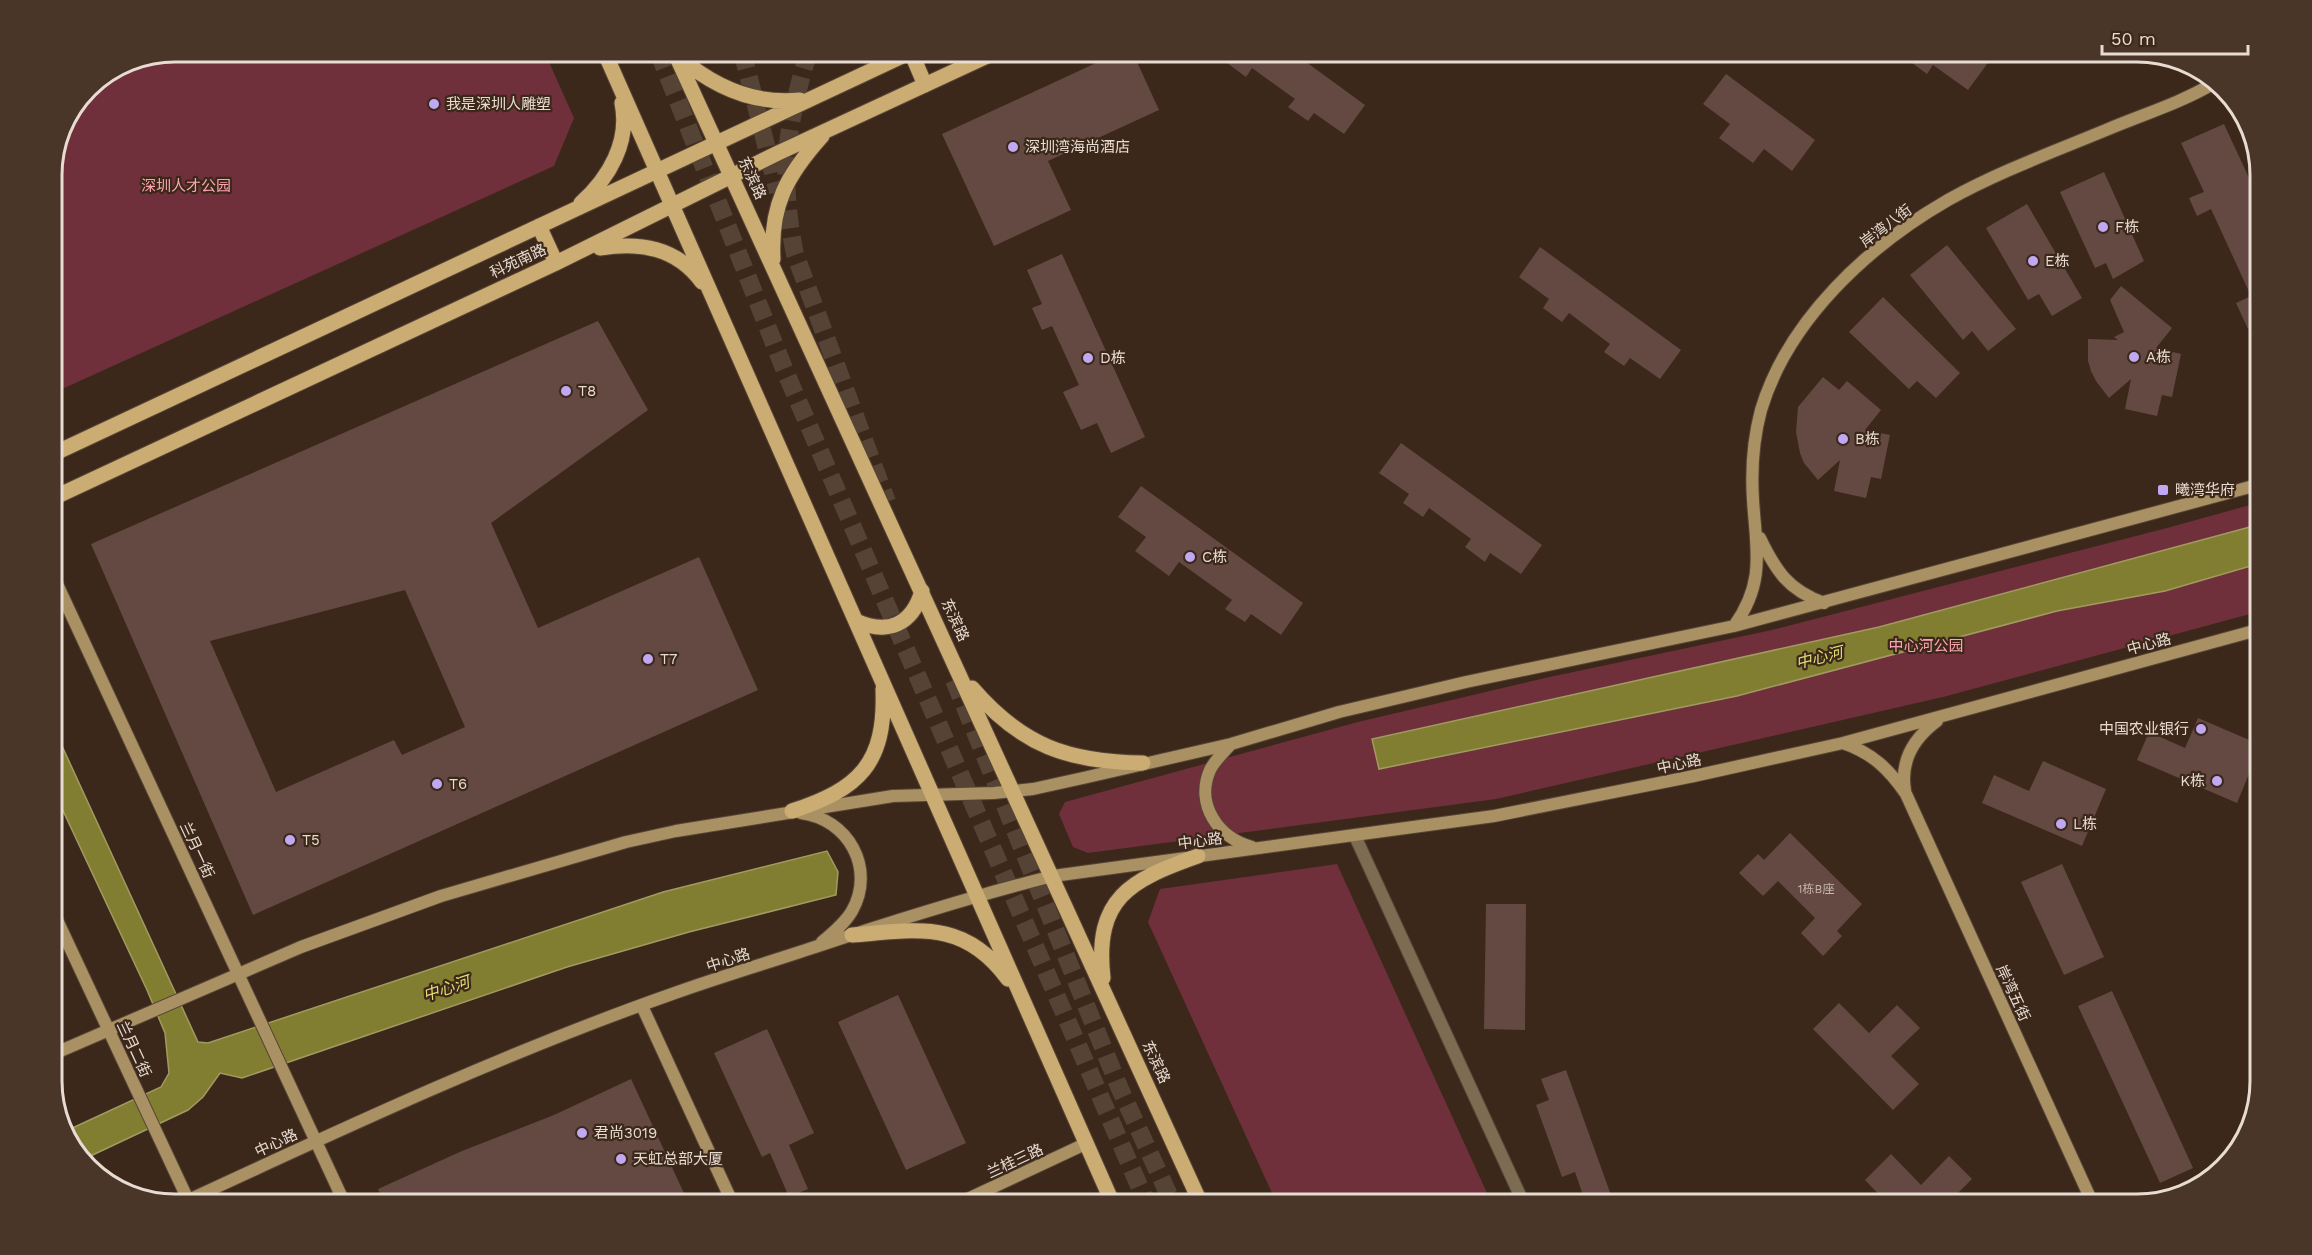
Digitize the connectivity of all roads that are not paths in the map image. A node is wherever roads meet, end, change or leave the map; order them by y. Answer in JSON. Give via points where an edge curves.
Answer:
{"nodes":[{"id":1,"x":609,"y":62,"type":"edge"},
{"id":2,"x":679,"y":62,"type":"edge"},
{"id":3,"x":685,"y":62,"type":"edge"},
{"id":4,"x":891,"y":62,"type":"edge"},
{"id":5,"x":916,"y":62,"type":"edge"},
{"id":6,"x":974,"y":62,"type":"edge"},
{"id":7,"x":619,"y":85,"type":"junction"},
{"id":8,"x":925,"y":85,"type":"junction"},
{"id":9,"x":2209,"y":87,"type":"edge"},
{"id":10,"x":812,"y":99,"type":"junction"},
{"id":11,"x":826,"y":131,"type":"junction"},
{"id":12,"x":716,"y":143,"type":"junction"},
{"id":13,"x":657,"y":171,"type":"junction"},
{"id":14,"x":731,"y":177,"type":"junction"},
{"id":15,"x":672,"y":207,"type":"junction"},
{"id":16,"x":570,"y":212,"type":"junction"},
{"id":17,"x":539,"y":226,"type":"junction"},
{"id":18,"x":585,"y":250,"type":"junction"},
{"id":19,"x":556,"y":263,"type":"junction"},
{"id":20,"x":774,"y":268,"type":"junction"},
{"id":21,"x":712,"y":296,"type":"junction"},
{"id":22,"x":62,"y":450,"type":"edge"},
{"id":23,"x":2250,"y":487,"type":"edge"},
{"id":24,"x":62,"y":494,"type":"edge"},
{"id":25,"x":1757,"y":532,"type":"junction"},
{"id":26,"x":922,"y":591,"type":"junction"},
{"id":27,"x":62,"y":596,"type":"edge"},
{"id":28,"x":1824,"y":603,"type":"junction"},
{"id":29,"x":856,"y":621,"type":"junction"},
{"id":30,"x":1734,"y":626,"type":"junction"},
{"id":31,"x":2250,"y":632,"type":"edge"},
{"id":32,"x":960,"y":674,"type":"junction"},
{"id":33,"x":883,"y":680,"type":"junction"},
{"id":34,"x":1943,"y":716,"type":"junction"},
{"id":35,"x":1843,"y":743,"type":"junction"},
{"id":36,"x":1231,"y":744,"type":"junction"},
{"id":37,"x":1143,"y":764,"type":"junction"},
{"id":38,"x":1014,"y":791,"type":"junction"},
{"id":39,"x":933,"y":794,"type":"junction"},
{"id":40,"x":1906,"y":794,"type":"junction"},
{"id":41,"x":792,"y":811,"type":"junction"},
{"id":42,"x":1355,"y":836,"type":"junction"},
{"id":43,"x":1258,"y":849,"type":"junction"},
{"id":44,"x":1198,"y":856,"type":"junction"},
{"id":45,"x":1053,"y":876,"type":"junction"},
{"id":46,"x":978,"y":895,"type":"junction"},
{"id":47,"x":62,"y":932,"type":"edge"},
{"id":48,"x":852,"y":935,"type":"junction"},
{"id":49,"x":817,"y":947,"type":"junction"},
{"id":50,"x":238,"y":973,"type":"junction"},
{"id":51,"x":1105,"y":993,"type":"junction"},
{"id":52,"x":1020,"y":995,"type":"junction"},
{"id":53,"x":642,"y":1006,"type":"junction"},
{"id":54,"x":108,"y":1030,"type":"junction"},
{"id":55,"x":62,"y":1050,"type":"edge"},
{"id":56,"x":316,"y":1141,"type":"junction"},
{"id":57,"x":1085,"y":1144,"type":"junction"},
{"id":58,"x":183,"y":1194,"type":"edge"},
{"id":59,"x":205,"y":1194,"type":"edge"},
{"id":60,"x":340,"y":1194,"type":"edge"},
{"id":61,"x":728,"y":1194,"type":"edge"},
{"id":62,"x":978,"y":1194,"type":"edge"},
{"id":63,"x":1108,"y":1194,"type":"edge"},
{"id":64,"x":1197,"y":1194,"type":"edge"},
{"id":65,"x":1519,"y":1194,"type":"edge"},
{"id":66,"x":2088,"y":1194,"type":"edge"}],
"edges":[{"from":1,"to":7,"type":"main road"},
{"from":2,"to":12,"type":"main road","name":"东滨路"},
{"from":3,"to":10,"type":"main road","via":[[722,88],[743,96],[765,101]]},
{"from":4,"to":10,"type":"main road","name":"科苑南路"},
{"from":5,"to":8,"type":"main road"},
{"from":6,"to":8,"type":"main road","name":"科苑南路"},
{"from":7,"to":13,"type":"main road"},
{"from":7,"to":16,"type":"main road","via":[[624,111],[617,155],[606,175]]},
{"from":8,"to":11,"type":"main road","name":"科苑南路"},
{"from":9,"to":25,"type":"main road","name":"岸湾八街","via":[[2042,156],[1948,201],[1887,242],[1836,288],[1791,344],[1762,407],[1753,453]]},
{"from":10,"to":12,"type":"main road","name":"科苑南路"},
{"from":11,"to":14,"type":"main road","name":"科苑南路"},
{"from":11,"to":20,"type":"main road","via":[[805,154],[782,192],[772,234]]},
{"from":12,"to":13,"type":"main road","name":"科苑南路"},
{"from":12,"to":14,"type":"main road","name":"东滨路"},
{"from":13,"to":15,"type":"main road"},
{"from":13,"to":16,"type":"main road","name":"科苑南路"},
{"from":14,"to":15,"type":"main road","name":"科苑南路"},
{"from":14,"to":20,"type":"main road","name":"东滨路"},
{"from":15,"to":18,"type":"main road","name":"科苑南路"},
{"from":15,"to":21,"type":"main road"},
{"from":16,"to":17,"type":"main road","name":"科苑南路"},
{"from":17,"to":19,"type":"main road"},
{"from":17,"to":22,"type":"main road","name":"科苑南路"},
{"from":18,"to":19,"type":"main road","name":"科苑南路"},
{"from":18,"to":21,"type":"main road","via":[[634,244],[658,250],[680,261]]},
{"from":19,"to":24,"type":"main road","name":"科苑南路"},
{"from":20,"to":26,"type":"main road","name":"东滨路"},
{"from":21,"to":29,"type":"main road"},
{"from":23,"to":28,"type":"main road"},
{"from":25,"to":28,"type":"main road","via":[[1784,578]]},
{"from":25,"to":30,"type":"main road","via":[[1755,587]]},
{"from":26,"to":29,"type":"main road","via":[[910,616],[899,624],[883,628]]},
{"from":26,"to":32,"type":"main road","name":"东滨路"},
{"from":27,"to":50,"type":"main road","name":"兰月一街"},
{"from":28,"to":30,"type":"main road"},
{"from":29,"to":33,"type":"main road"},
{"from":30,"to":36,"type":"main road","via":[[1432,690]]},
{"from":31,"to":34,"type":"main road","name":"中心路"},
{"from":32,"to":37,"type":"main road","via":[[988,707],[1018,732],[1047,747],[1105,763]]},
{"from":32,"to":38,"type":"main road","name":"东滨路"},
{"from":33,"to":39,"type":"main road"},
{"from":33,"to":41,"type":"main road","via":[[884,711],[879,739],[859,777],[830,798]]},
{"from":34,"to":35,"type":"main road","name":"中心路"},
{"from":34,"to":40,"type":"main road","via":[[1926,729],[1907,757],[1903,779]]},
{"from":35,"to":40,"type":"main road","via":[[1882,763]]},
{"from":35,"to":42,"type":"main road","name":"中心路","via":[[1494,816]]},
{"from":36,"to":37,"type":"main road"},
{"from":36,"to":43,"type":"main road","via":[[1208,778],[1209,813],[1229,837]]},
{"from":37,"to":38,"type":"main road"},
{"from":38,"to":39,"type":"main road"},
{"from":38,"to":45,"type":"main road","name":"东滨路"},
{"from":39,"to":41,"type":"main road"},
{"from":39,"to":46,"type":"main road"},
{"from":40,"to":66,"type":"main road","name":"岸湾五街"},
{"from":41,"to":49,"type":"main road","via":[[812,814],[839,829],[858,859],[858,897],[851,912]]},
{"from":41,"to":50,"type":"main road","via":[[649,836],[484,882]]},
{"from":42,"to":43,"type":"main road","name":"中心路"},
{"from":42,"to":65,"type":"street"},
{"from":43,"to":44,"type":"main road","name":"中心路"},
{"from":44,"to":45,"type":"main road","name":"中心路"},
{"from":44,"to":51,"type":"main road","via":[[1137,882],[1117,902],[1105,922],[1101,955]]},
{"from":45,"to":46,"type":"main road","name":"中心路"},
{"from":45,"to":51,"type":"main road","name":"东滨路"},
{"from":46,"to":48,"type":"main road","name":"中心路"},
{"from":46,"to":52,"type":"main road"},
{"from":47,"to":54,"type":"main road","name":"兰月二街"},
{"from":48,"to":49,"type":"main road","name":"中心路"},
{"from":48,"to":52,"type":"main road","via":[[914,931],[951,934],[984,952]]},
{"from":49,"to":53,"type":"main road","name":"中心路"},
{"from":50,"to":54,"type":"main road"},
{"from":50,"to":56,"type":"main road","name":"兰月一街"},
{"from":51,"to":64,"type":"main road","name":"东滨路"},
{"from":52,"to":57,"type":"main road"},
{"from":53,"to":56,"type":"main road","name":"中心路","via":[[465,1075]]},
{"from":53,"to":61,"type":"main road"},
{"from":54,"to":55,"type":"main road"},
{"from":54,"to":58,"type":"main road","name":"兰月二街"},
{"from":56,"to":59,"type":"main road","name":"中心路"},
{"from":56,"to":60,"type":"main road","name":"兰月一街"},
{"from":57,"to":62,"type":"main road","name":"兰桂三路"},
{"from":57,"to":63,"type":"main road"}]}
